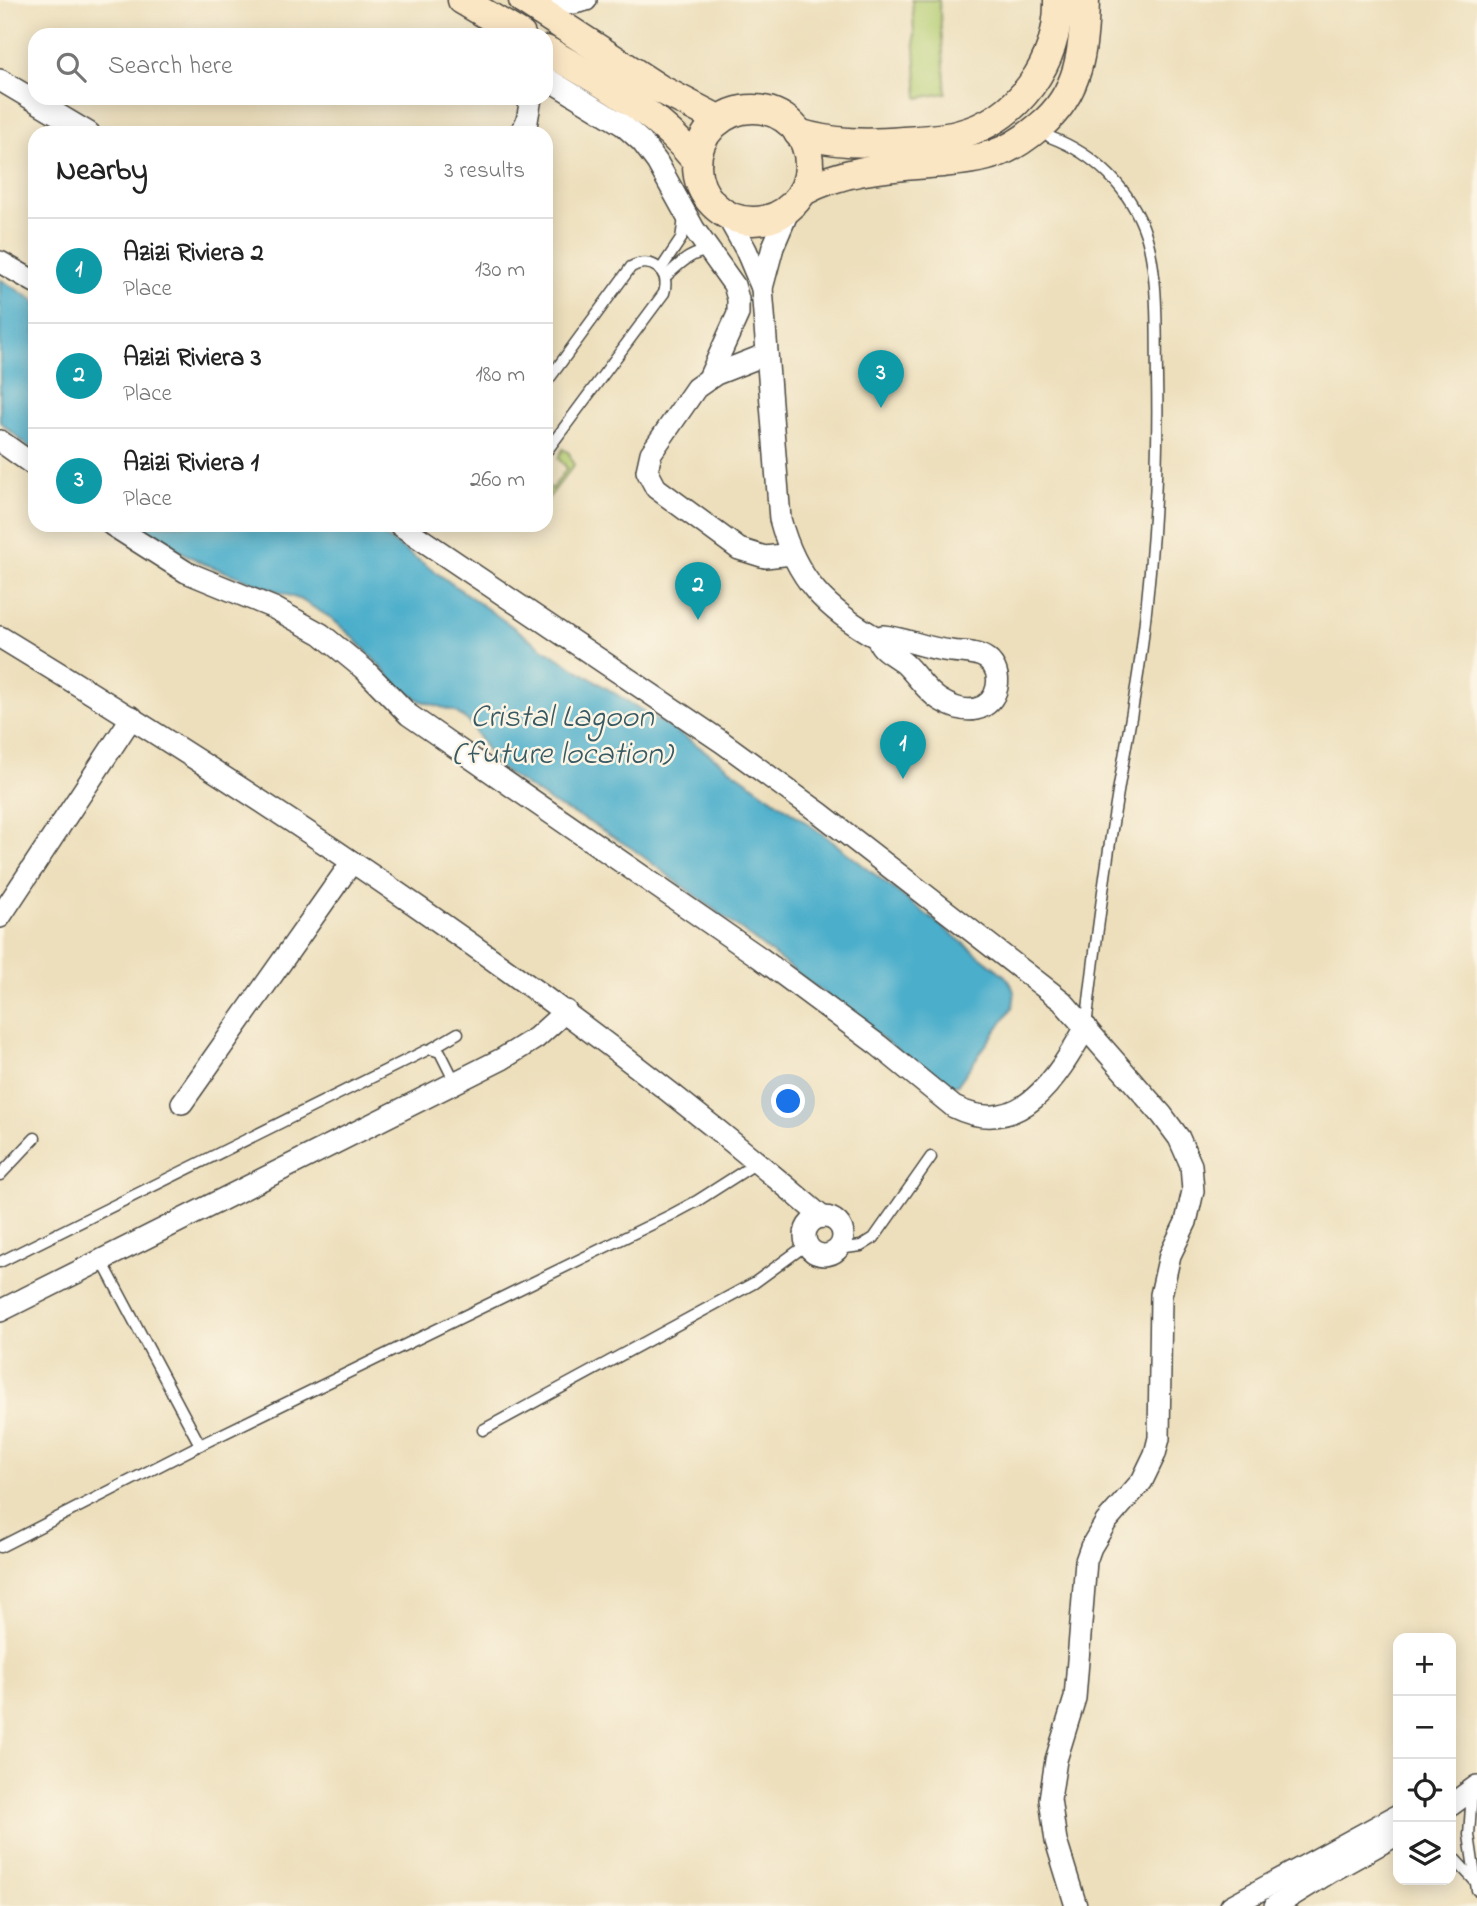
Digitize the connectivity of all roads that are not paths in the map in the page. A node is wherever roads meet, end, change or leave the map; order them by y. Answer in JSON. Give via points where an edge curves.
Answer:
{"nodes":[{"id":1,"x":449,"y":0,"type":"edge"},
{"id":2,"x":463,"y":0,"type":"edge"},
{"id":3,"x":523,"y":0,"type":"edge"},
{"id":4,"x":554,"y":0,"type":"edge"},
{"id":5,"x":586,"y":0,"type":"edge"},
{"id":6,"x":1058,"y":0,"type":"edge"},
{"id":7,"x":1084,"y":0,"type":"edge"},
{"id":8,"x":487,"y":28,"type":"edge"},
{"id":9,"x":509,"y":28,"type":"edge"},
{"id":10,"x":553,"y":54,"type":"edge"},
{"id":11,"x":0,"y":80,"type":"edge"},
{"id":12,"x":553,"y":82,"type":"edge"},
{"id":13,"x":28,"y":97,"type":"edge"},
{"id":14,"x":42,"y":105,"type":"edge"},
{"id":15,"x":530,"y":105,"type":"edge"},
{"id":16,"x":720,"y":120,"type":"junction"},
{"id":17,"x":77,"y":126,"type":"edge"},
{"id":18,"x":524,"y":126,"type":"edge"},
{"id":19,"x":798,"y":133,"type":"junction"},
{"id":20,"x":1050,"y":137,"type":"dead end"},
{"id":21,"x":697,"y":162,"type":"junction"},
{"id":22,"x":796,"y":200,"type":"junction"},
{"id":23,"x":684,"y":212,"type":"junction"},
{"id":24,"x":726,"y":214,"type":"junction"},
{"id":25,"x":710,"y":251,"type":"junction"},
{"id":26,"x":0,"y":262,"type":"edge"},
{"id":27,"x":663,"y":273,"type":"junction"},
{"id":28,"x":28,"y":278,"type":"edge"},
{"id":29,"x":762,"y":288,"type":"junction"},
{"id":30,"x":766,"y":354,"type":"junction"},
{"id":31,"x":553,"y":373,"type":"edge"},
{"id":32,"x":709,"y":377,"type":"junction"},
{"id":33,"x":0,"y":441,"type":"edge"},
{"id":34,"x":553,"y":443,"type":"edge"},
{"id":35,"x":28,"y":461,"type":"edge"},
{"id":36,"x":123,"y":532,"type":"edge"},
{"id":37,"x":410,"y":532,"type":"edge"},
{"id":38,"x":792,"y":554,"type":"junction"},
{"id":39,"x":0,"y":637,"type":"edge"},
{"id":40,"x":879,"y":639,"type":"junction"},
{"id":41,"x":132,"y":717,"type":"junction"},
{"id":42,"x":352,"y":862,"type":"junction"},
{"id":43,"x":0,"y":918,"type":"edge"},
{"id":44,"x":566,"y":1011,"type":"junction"},
{"id":45,"x":1086,"y":1027,"type":"junction"},
{"id":46,"x":458,"y":1033,"type":"dead end"},
{"id":47,"x":431,"y":1049,"type":"junction"},
{"id":48,"x":455,"y":1082,"type":"junction"},
{"id":49,"x":182,"y":1103,"type":"dead end"},
{"id":50,"x":35,"y":1138,"type":"dead end"},
{"id":51,"x":931,"y":1157,"type":"dead end"},
{"id":52,"x":758,"y":1162,"type":"junction"},
{"id":53,"x":0,"y":1175,"type":"edge"},
{"id":54,"x":822,"y":1217,"type":"junction"},
{"id":55,"x":806,"y":1245,"type":"junction"},
{"id":56,"x":838,"y":1249,"type":"junction"},
{"id":57,"x":102,"y":1261,"type":"junction"},
{"id":58,"x":0,"y":1262,"type":"edge"},
{"id":59,"x":0,"y":1311,"type":"edge"},
{"id":60,"x":483,"y":1430,"type":"dead end"},
{"id":61,"x":200,"y":1445,"type":"junction"},
{"id":62,"x":0,"y":1547,"type":"edge"},
{"id":63,"x":1467,"y":1789,"type":"edge"},
{"id":64,"x":1393,"y":1818,"type":"edge"},
{"id":65,"x":1393,"y":1836,"type":"edge"},
{"id":66,"x":1456,"y":1861,"type":"edge"},
{"id":67,"x":1326,"y":1864,"type":"junction"},
{"id":68,"x":1476,"y":1885,"type":"edge"},
{"id":69,"x":1076,"y":1906,"type":"edge"},
{"id":70,"x":1231,"y":1906,"type":"edge"},
{"id":71,"x":1275,"y":1906,"type":"edge"}],
"edges":[{"from":1,"to":8,"type":"street"},
{"from":2,"to":9,"type":"street"},
{"from":3,"to":16,"type":"street","via":[[660,89]]},
{"from":4,"to":5,"type":"street"},
{"from":6,"to":19,"type":"street","via":[[1053,45],[1039,76],[1017,102],[990,122],[941,138],[867,144]]},
{"from":7,"to":22,"type":"street","via":[[1084,38],[1077,74],[1060,106],[1022,141],[978,159],[858,171],[829,179]]},
{"from":10,"to":21,"type":"street","via":[[646,110]]},
{"from":11,"to":13,"type":"street"},
{"from":12,"to":23,"type":"street","via":[[623,125],[642,142]]},
{"from":14,"to":17,"type":"street"},
{"from":15,"to":18,"type":"street"},
{"from":16,"to":19,"type":"street","via":[[755,110],[779,116]]},
{"from":16,"to":21,"type":"street","via":[[704,138]]},
{"from":19,"to":22,"type":"street","via":[[808,169]]},
{"from":20,"to":45,"type":"lane","via":[[1095,161],[1131,203],[1146,237],[1156,334],[1156,461],[1149,586]]},
{"from":21,"to":24,"type":"street","via":[[707,198]]},
{"from":22,"to":24,"type":"street","via":[[759,221]]},
{"from":22,"to":29,"type":"street","via":[[773,247]]},
{"from":23,"to":25,"type":"street"},
{"from":23,"to":27,"type":"lane","via":[[681,239]]},
{"from":24,"to":29,"type":"street"},
{"from":25,"to":27,"type":"lane","via":[[692,255]]},
{"from":25,"to":32,"type":"street","via":[[734,285],[738,307]]},
{"from":26,"to":28,"type":"street"},
{"from":27,"to":31,"type":"lane","via":[[650,263],[631,267]]},
{"from":27,"to":34,"type":"lane","via":[[666,288],[661,297]]},
{"from":29,"to":30,"type":"street"},
{"from":30,"to":32,"type":"street"},
{"from":30,"to":38,"type":"street","via":[[780,519]]},
{"from":32,"to":38,"type":"street","via":[[691,394],[651,453],[649,477],[656,488],[739,549],[765,557]]},
{"from":33,"to":35,"type":"street"},
{"from":36,"to":45,"type":"street","via":[[186,572],[274,608],[321,634],[409,715],[759,957],[954,1107],[987,1117],[1022,1109],[1049,1084]]},
{"from":37,"to":45,"type":"street","via":[[782,785],[1031,976]]},
{"from":38,"to":40,"type":"street","via":[[822,600]]},
{"from":39,"to":41,"type":"street"},
{"from":40,"to":40,"type":"street","via":[[881,647],[949,705],[976,709],[995,694],[995,669],[976,653],[936,650],[886,636]]},
{"from":41,"to":42,"type":"street"},
{"from":41,"to":43,"type":"street"},
{"from":42,"to":44,"type":"street"},
{"from":42,"to":49,"type":"street"},
{"from":44,"to":48,"type":"street","via":[[520,1049]]},
{"from":44,"to":52,"type":"street"},
{"from":45,"to":69,"type":"street","via":[[1171,1126],[1191,1165],[1193,1191],[1161,1295],[1160,1421],[1155,1454],[1142,1481],[1098,1534],[1083,1576],[1074,1698],[1050,1798],[1053,1827]]},
{"from":46,"to":47,"type":"lane"},
{"from":47,"to":48,"type":"lane","via":[[443,1056]]},
{"from":47,"to":58,"type":"lane"},
{"from":48,"to":57,"type":"street"},
{"from":50,"to":53,"type":"lane"},
{"from":51,"to":56,"type":"lane","via":[[874,1238],[861,1246]]},
{"from":52,"to":54,"type":"street"},
{"from":52,"to":61,"type":"lane","via":[[671,1215]]},
{"from":54,"to":55,"type":"street","via":[[809,1223]]},
{"from":54,"to":56,"type":"street","via":[[841,1228]]},
{"from":55,"to":56,"type":"street","via":[[817,1255]]},
{"from":55,"to":60,"type":"lane","via":[[754,1283]]},
{"from":57,"to":59,"type":"street"},
{"from":57,"to":61,"type":"lane"},
{"from":61,"to":62,"type":"lane"},
{"from":63,"to":68,"type":"lane"},
{"from":64,"to":67,"type":"street"},
{"from":65,"to":67,"type":"street"},
{"from":66,"to":68,"type":"lane"},
{"from":67,"to":70,"type":"street"},
{"from":67,"to":71,"type":"street"}]}
